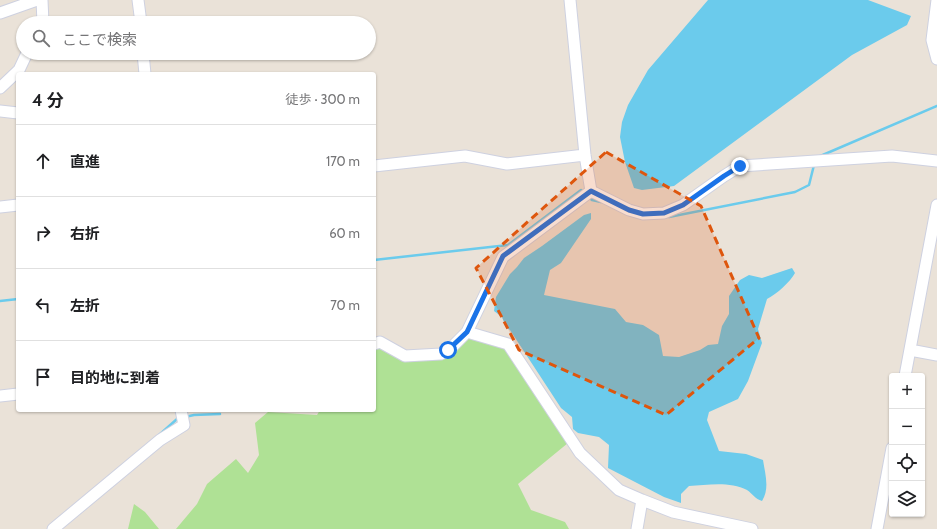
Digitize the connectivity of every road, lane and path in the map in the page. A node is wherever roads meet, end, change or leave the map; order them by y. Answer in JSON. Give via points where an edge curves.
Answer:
{"nodes":[{"id":1,"x":37,"y":0,"type":"edge"},
{"id":2,"x":42,"y":0,"type":"edge"},
{"id":3,"x":138,"y":0,"type":"edge"},
{"id":4,"x":570,"y":0,"type":"edge"},
{"id":5,"x":936,"y":0,"type":"edge"},
{"id":6,"x":0,"y":13,"type":"edge"},
{"id":7,"x":43,"y":16,"type":"edge"},
{"id":8,"x":139,"y":16,"type":"edge"},
{"id":9,"x":937,"y":59,"type":"edge"},
{"id":10,"x":24,"y":60,"type":"edge"},
{"id":11,"x":144,"y":60,"type":"edge"},
{"id":12,"x":17,"y":72,"type":"edge"},
{"id":13,"x":145,"y":72,"type":"edge"},
{"id":14,"x":16,"y":73,"type":"edge"},
{"id":15,"x":0,"y":88,"type":"edge"},
{"id":16,"x":0,"y":111,"type":"edge"},
{"id":17,"x":16,"y":113,"type":"edge"},
{"id":18,"x":585,"y":155,"type":"junction"},
{"id":19,"x":937,"y":161,"type":"edge"},
{"id":20,"x":376,"y":166,"type":"edge"},
{"id":21,"x":591,"y":191,"type":"junction"},
{"id":22,"x":16,"y":205,"type":"edge"},
{"id":23,"x":937,"y":205,"type":"edge"},
{"id":24,"x":0,"y":207,"type":"edge"},
{"id":25,"x":467,"y":332,"type":"junction"},
{"id":26,"x":376,"y":343,"type":"edge"},
{"id":27,"x":910,"y":350,"type":"junction"},
{"id":28,"x":937,"y":355,"type":"edge"},
{"id":29,"x":906,"y":373,"type":"edge"},
{"id":30,"x":16,"y":394,"type":"edge"},
{"id":31,"x":0,"y":396,"type":"edge"},
{"id":32,"x":181,"y":412,"type":"edge"},
{"id":33,"x":889,"y":464,"type":"edge"},
{"id":34,"x":642,"y":500,"type":"junction"},
{"id":35,"x":53,"y":529,"type":"edge"},
{"id":36,"x":637,"y":529,"type":"edge"},
{"id":37,"x":752,"y":529,"type":"edge"},
{"id":38,"x":877,"y":529,"type":"edge"}],
"edges":[{"from":1,"to":6,"type":"street"},
{"from":2,"to":7,"type":"street"},
{"from":3,"to":8,"type":"street"},
{"from":4,"to":18,"type":"street"},
{"from":5,"to":9,"type":"street","via":[[932,40]]},
{"from":10,"to":12,"type":"street"},
{"from":11,"to":13,"type":"street"},
{"from":14,"to":15,"type":"street"},
{"from":16,"to":17,"type":"street"},
{"from":18,"to":20,"type":"street","via":[[507,164],[465,156]]},
{"from":18,"to":21,"type":"street"},
{"from":19,"to":21,"type":"street","via":[[892,156],[740,166],[683,205],[664,213],[643,214],[629,210]]},
{"from":21,"to":25,"type":"street","via":[[503,256]]},
{"from":22,"to":24,"type":"street"},
{"from":23,"to":27,"type":"street"},
{"from":25,"to":26,"type":"street","via":[[441,354],[405,356],[380,342]]},
{"from":25,"to":34,"type":"street","via":[[508,344],[580,453],[619,490]]},
{"from":27,"to":28,"type":"street"},
{"from":27,"to":29,"type":"street"},
{"from":30,"to":31,"type":"street"},
{"from":32,"to":35,"type":"street","via":[[184,425],[160,440]]},
{"from":33,"to":38,"type":"street"},
{"from":34,"to":36,"type":"street"},
{"from":34,"to":37,"type":"street","via":[[673,512]]}]}
